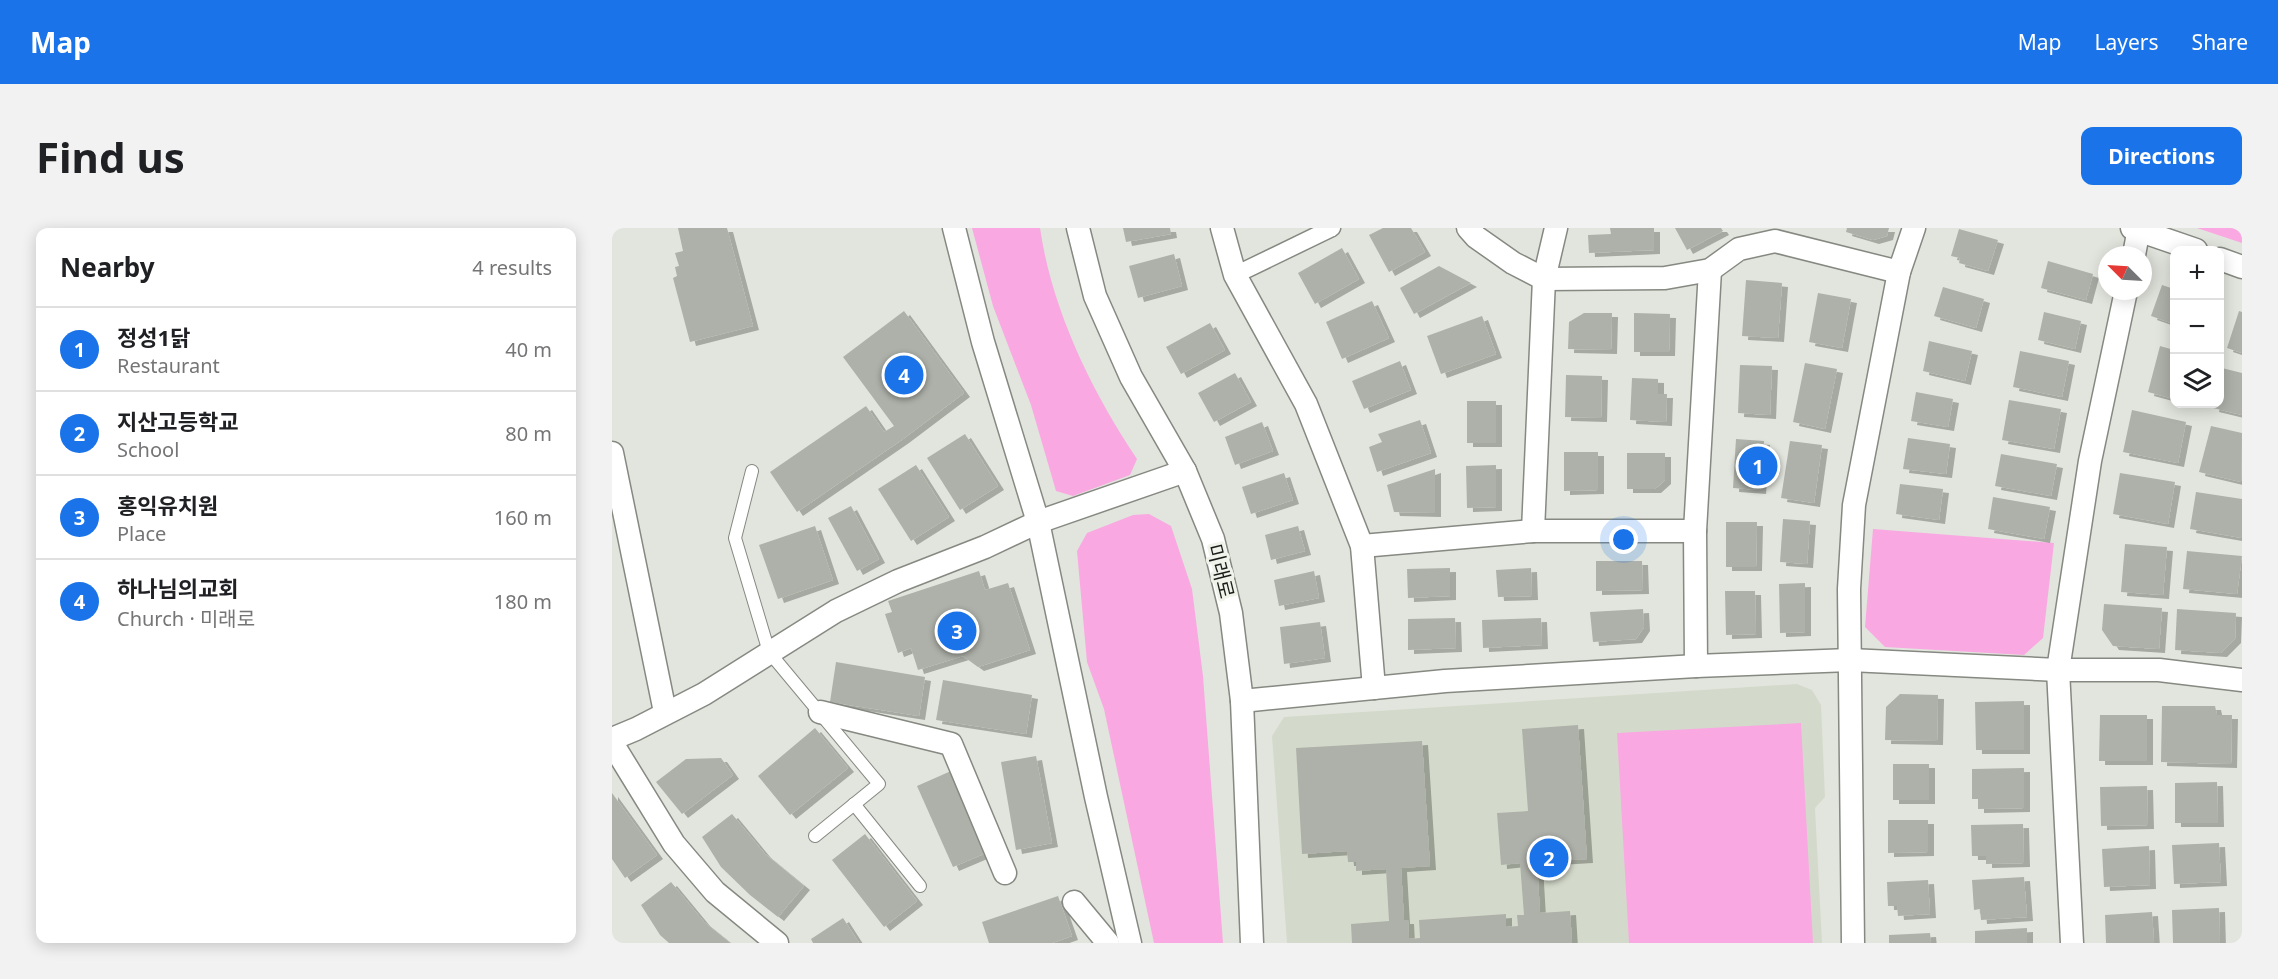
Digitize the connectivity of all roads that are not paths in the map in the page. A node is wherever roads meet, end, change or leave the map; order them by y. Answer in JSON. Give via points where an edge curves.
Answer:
{"nodes":[{"id":1,"x":954,"y":228,"type":"edge"},
{"id":2,"x":1078,"y":228,"type":"edge"},
{"id":3,"x":1222,"y":228,"type":"edge"},
{"id":4,"x":1332,"y":228,"type":"edge"},
{"id":5,"x":1468,"y":228,"type":"edge"},
{"id":6,"x":1556,"y":228,"type":"edge"},
{"id":7,"x":1914,"y":228,"type":"edge"},
{"id":8,"x":2137,"y":229,"type":"edge"},
{"id":9,"x":2135,"y":246,"type":"edge"},
{"id":10,"x":2185,"y":246,"type":"edge"},
{"id":11,"x":2224,"y":260,"type":"edge"},
{"id":12,"x":2242,"y":267,"type":"edge"},
{"id":13,"x":1710,"y":270,"type":"junction"},
{"id":14,"x":1899,"y":272,"type":"junction"},
{"id":15,"x":1235,"y":275,"type":"junction"},
{"id":16,"x":1544,"y":279,"type":"junction"},
{"id":17,"x":2124,"y":300,"type":"edge"},
{"id":18,"x":612,"y":453,"type":"edge"},
{"id":19,"x":752,"y":471,"type":"dead end"},
{"id":20,"x":1185,"y":471,"type":"junction"},
{"id":21,"x":1038,"y":522,"type":"junction"},
{"id":22,"x":1533,"y":531,"type":"junction"},
{"id":23,"x":1695,"y":531,"type":"junction"},
{"id":24,"x":1362,"y":546,"type":"junction"},
{"id":25,"x":769,"y":652,"type":"junction"},
{"id":26,"x":1850,"y":660,"type":"junction"},
{"id":27,"x":1696,"y":666,"type":"junction"},
{"id":28,"x":2058,"y":670,"type":"junction"},
{"id":29,"x":2242,"y":680,"type":"edge"},
{"id":30,"x":1374,"y":688,"type":"junction"},
{"id":31,"x":1242,"y":701,"type":"junction"},
{"id":32,"x":665,"y":712,"type":"junction"},
{"id":33,"x":820,"y":712,"type":"junction"},
{"id":34,"x":612,"y":741,"type":"edge"},
{"id":35,"x":854,"y":804,"type":"junction"},
{"id":36,"x":815,"y":836,"type":"dead end"},
{"id":37,"x":1005,"y":873,"type":"dead end"},
{"id":38,"x":920,"y":886,"type":"dead end"},
{"id":39,"x":1074,"y":902,"type":"dead end"},
{"id":40,"x":777,"y":943,"type":"edge"},
{"id":41,"x":1108,"y":943,"type":"edge"},
{"id":42,"x":1130,"y":943,"type":"edge"},
{"id":43,"x":1252,"y":943,"type":"edge"},
{"id":44,"x":1853,"y":943,"type":"edge"},
{"id":45,"x":2072,"y":943,"type":"edge"}],
"edges":[{"from":1,"to":21,"type":"street","via":[[983,342]]},
{"from":2,"to":20,"type":"street","name":"미래로","via":[[1095,296],[1131,377]]},
{"from":3,"to":15,"type":"street"},
{"from":4,"to":15,"type":"street"},
{"from":5,"to":16,"type":"street","via":[[1513,263]]},
{"from":6,"to":16,"type":"street"},
{"from":7,"to":14,"type":"street"},
{"from":8,"to":9,"type":"street"},
{"from":8,"to":10,"type":"street"},
{"from":11,"to":12,"type":"street"},
{"from":13,"to":14,"type":"street","via":[[1739,249],[1775,240]]},
{"from":13,"to":16,"type":"street","via":[[1665,278]]},
{"from":13,"to":23,"type":"street"},
{"from":14,"to":26,"type":"street","via":[[1854,505]]},
{"from":15,"to":24,"type":"street","via":[[1306,404]]},
{"from":16,"to":22,"type":"street"},
{"from":17,"to":28,"type":"street","via":[[2090,461]]},
{"from":18,"to":32,"type":"street"},
{"from":19,"to":25,"type":"lane","via":[[735,538]]},
{"from":20,"to":21,"type":"street"},
{"from":20,"to":31,"type":"street","name":"미래로","via":[[1213,539],[1231,613]]},
{"from":21,"to":25,"type":"street","via":[[898,581],[836,611]]},
{"from":21,"to":42,"type":"street"},
{"from":22,"to":23,"type":"street"},
{"from":22,"to":24,"type":"street"},
{"from":23,"to":27,"type":"street"},
{"from":24,"to":30,"type":"street"},
{"from":25,"to":32,"type":"street","via":[[704,694]]},
{"from":25,"to":33,"type":"lane"},
{"from":26,"to":27,"type":"street"},
{"from":26,"to":28,"type":"street"},
{"from":26,"to":44,"type":"street"},
{"from":27,"to":30,"type":"street"},
{"from":28,"to":29,"type":"street","via":[[2159,670]]},
{"from":28,"to":45,"type":"street"},
{"from":30,"to":31,"type":"street"},
{"from":31,"to":43,"type":"street","name":"미래로"},
{"from":32,"to":34,"type":"street"},
{"from":33,"to":35,"type":"lane","via":[[879,784]]},
{"from":33,"to":37,"type":"street","via":[[951,744]]},
{"from":34,"to":40,"type":"street","via":[[674,844],[715,892]]},
{"from":35,"to":36,"type":"lane"},
{"from":35,"to":38,"type":"lane"},
{"from":39,"to":41,"type":"street"}]}
